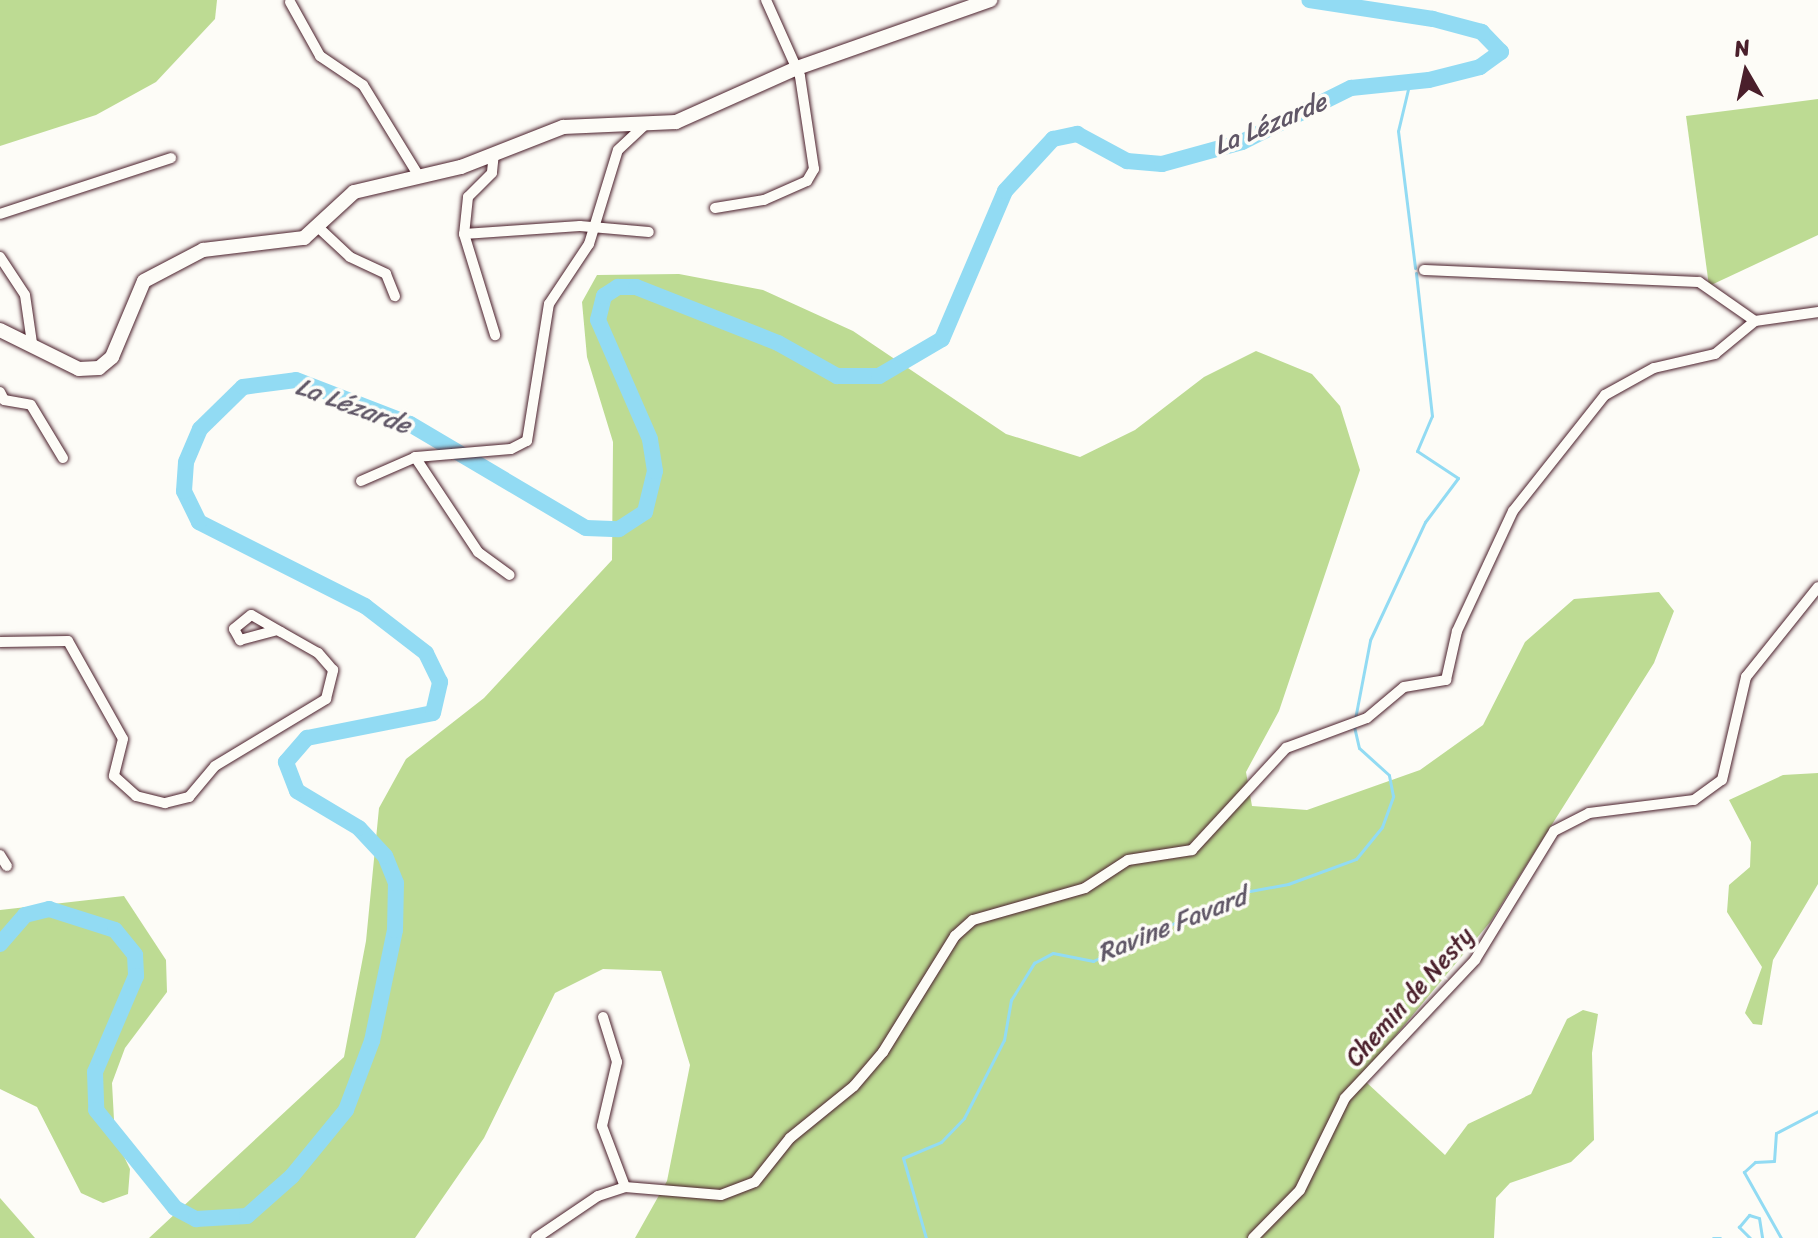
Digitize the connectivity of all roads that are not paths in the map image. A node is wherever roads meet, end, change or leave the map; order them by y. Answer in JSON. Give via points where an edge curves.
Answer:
{"nodes":[{"id":1,"x":766,"y":0,"type":"edge"},
{"id":2,"x":990,"y":0,"type":"edge"},
{"id":3,"x":290,"y":2,"type":"dead end"},
{"id":4,"x":797,"y":68,"type":"junction"},
{"id":5,"x":645,"y":125,"type":"junction"},
{"id":6,"x":494,"y":153,"type":"junction"},
{"id":7,"x":171,"y":158,"type":"dead end"},
{"id":8,"x":420,"y":178,"type":"junction"},
{"id":9,"x":715,"y":208,"type":"dead end"},
{"id":10,"x":0,"y":214,"type":"edge"},
{"id":11,"x":594,"y":226,"type":"junction"},
{"id":12,"x":319,"y":228,"type":"junction"},
{"id":13,"x":649,"y":232,"type":"dead end"},
{"id":14,"x":464,"y":234,"type":"junction"},
{"id":15,"x":0,"y":257,"type":"edge"},
{"id":16,"x":1424,"y":270,"type":"dead end"},
{"id":17,"x":395,"y":296,"type":"dead end"},
{"id":18,"x":1818,"y":312,"type":"edge"},
{"id":19,"x":1755,"y":321,"type":"junction"},
{"id":20,"x":0,"y":330,"type":"edge"},
{"id":21,"x":495,"y":335,"type":"dead end"},
{"id":22,"x":32,"y":343,"type":"junction"},
{"id":23,"x":0,"y":392,"type":"edge"},
{"id":24,"x":415,"y":457,"type":"junction"},
{"id":25,"x":63,"y":458,"type":"dead end"},
{"id":26,"x":361,"y":481,"type":"dead end"},
{"id":27,"x":510,"y":575,"type":"dead end"},
{"id":28,"x":1818,"y":587,"type":"edge"},
{"id":29,"x":277,"y":630,"type":"dead end"},
{"id":30,"x":0,"y":642,"type":"edge"},
{"id":31,"x":0,"y":855,"type":"edge"},
{"id":32,"x":7,"y":866,"type":"dead end"},
{"id":33,"x":603,"y":1017,"type":"dead end"},
{"id":34,"x":625,"y":1187,"type":"junction"},
{"id":35,"x":536,"y":1238,"type":"edge"},
{"id":36,"x":1253,"y":1238,"type":"edge"}],
"edges":[{"from":1,"to":4,"type":"street"},
{"from":2,"to":4,"type":"main road"},
{"from":3,"to":8,"type":"street","via":[[320,56],[363,85]]},
{"from":4,"to":5,"type":"main road","via":[[676,122]]},
{"from":4,"to":9,"type":"street","via":[[814,161],[811,176],[764,200]]},
{"from":5,"to":6,"type":"main road","via":[[584,123]]},
{"from":5,"to":11,"type":"street","via":[[610,163]]},
{"from":6,"to":8,"type":"main road"},
{"from":6,"to":14,"type":"street","via":[[492,173],[468,197]]},
{"from":7,"to":10,"type":"street"},
{"from":8,"to":12,"type":"main road","via":[[354,192]]},
{"from":11,"to":13,"type":"street"},
{"from":11,"to":14,"type":"street"},
{"from":11,"to":24,"type":"street","via":[[549,304],[531,434],[511,449]]},
{"from":12,"to":17,"type":"street","via":[[350,257],[386,274]]},
{"from":12,"to":22,"type":"main road","via":[[304,238],[213,247],[154,274],[137,292],[112,357],[99,368],[79,369]]},
{"from":14,"to":21,"type":"street"},
{"from":15,"to":22,"type":"street","via":[[25,295]]},
{"from":16,"to":19,"type":"street","via":[[1699,282]]},
{"from":18,"to":19,"type":"street"},
{"from":19,"to":34,"type":"street","via":[[1715,354],[1654,368],[1605,395],[1513,511],[1457,631],[1446,680],[1404,687],[1359,722],[1286,748],[1263,767],[1238,804],[1192,850],[1128,860],[1085,888],[973,920],[955,936],[905,1023],[873,1064],[790,1138],[746,1188],[721,1195]]},
{"from":20,"to":22,"type":"main road"},
{"from":23,"to":25,"type":"street","via":[[4,400],[31,405]]},
{"from":24,"to":26,"type":"street"},
{"from":24,"to":27,"type":"street","via":[[478,552]]},
{"from":28,"to":36,"type":"street","name":"Chemin de Nesty","via":[[1746,677],[1722,780],[1694,800],[1589,813],[1554,831],[1475,960],[1345,1098],[1300,1190]]},
{"from":29,"to":30,"type":"street","via":[[328,663],[333,680],[326,699],[215,766],[189,797],[165,803],[136,796],[114,776],[123,739],[68,641]]},
{"from":31,"to":32,"type":"street"},
{"from":33,"to":34,"type":"street","via":[[617,1062],[602,1126]]},
{"from":34,"to":35,"type":"street","via":[[598,1196]]}]}
